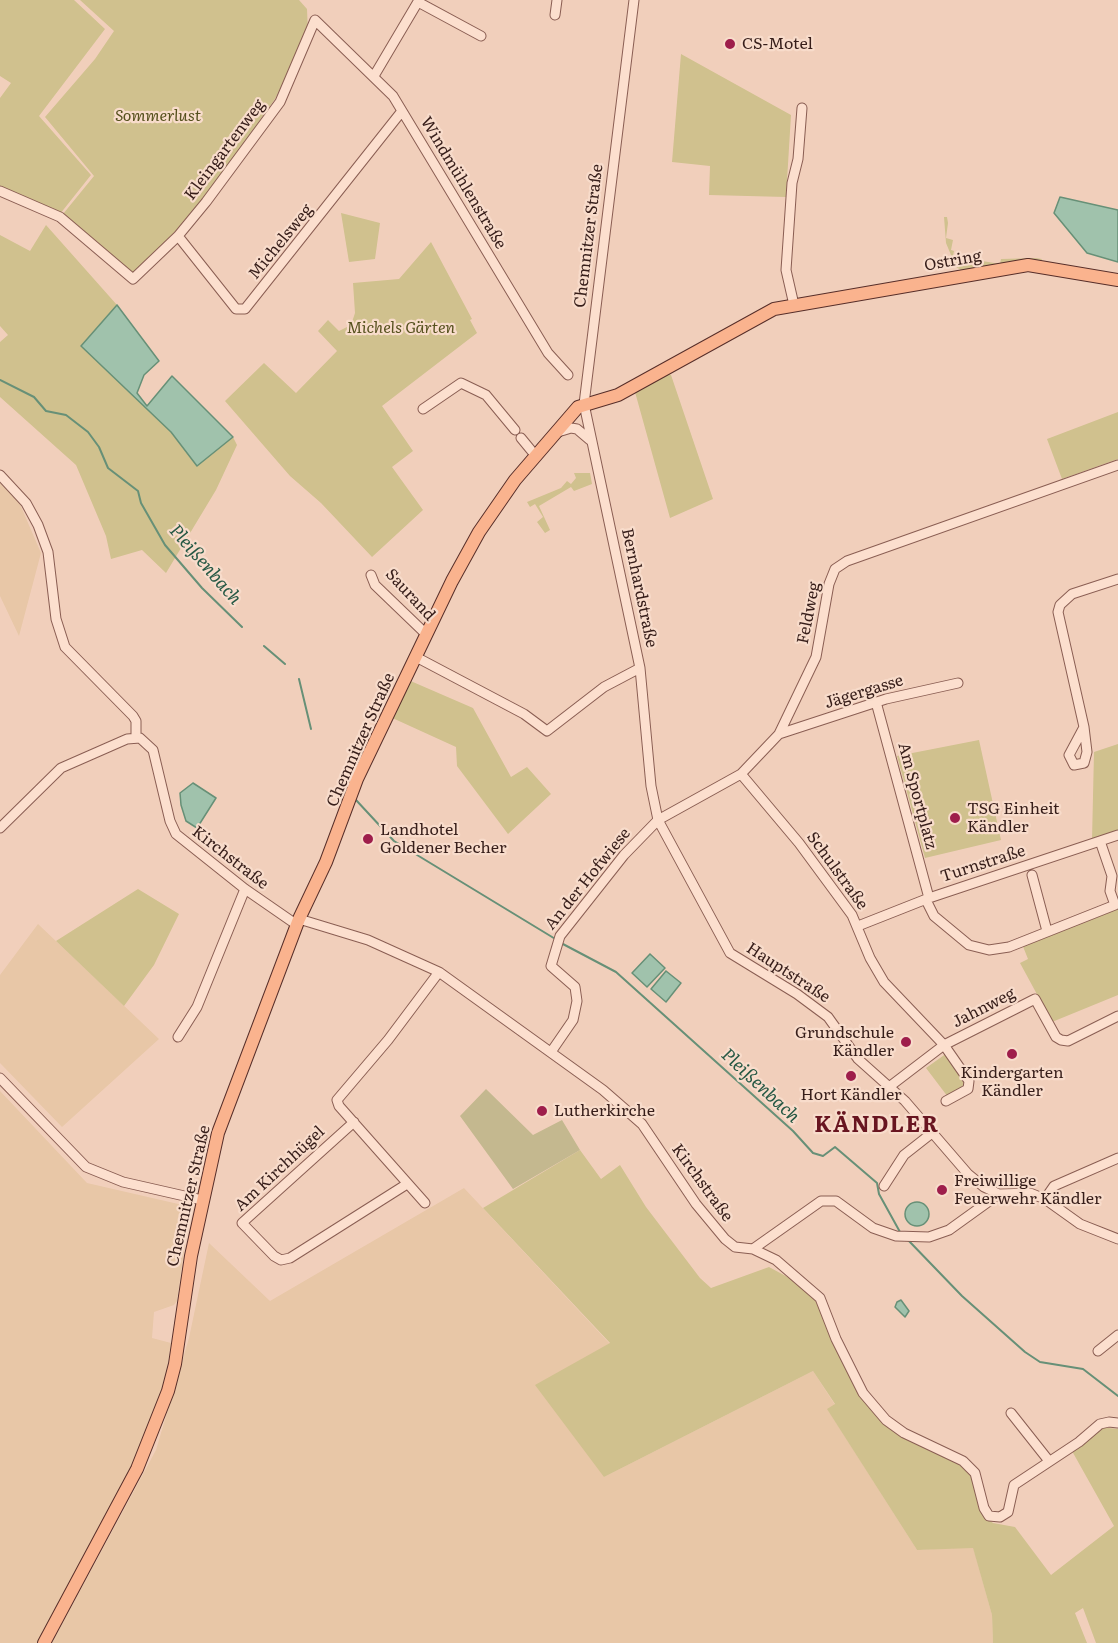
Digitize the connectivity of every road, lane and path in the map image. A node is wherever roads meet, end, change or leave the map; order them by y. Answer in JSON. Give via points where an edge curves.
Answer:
{"nodes":[{"id":1,"x":557,"y":0,"type":"edge"},
{"id":2,"x":634,"y":0,"type":"edge"},
{"id":3,"x":418,"y":1,"type":"edge"},
{"id":4,"x":555,"y":15,"type":"dead end"},
{"id":5,"x":315,"y":20,"type":"joint"},
{"id":6,"x":481,"y":36,"type":"dead end"},
{"id":7,"x":374,"y":76,"type":"junction"},
{"id":8,"x":802,"y":108,"type":"dead end"},
{"id":9,"x":402,"y":111,"type":"junction"},
{"id":10,"x":0,"y":191,"type":"edge"},
{"id":11,"x":178,"y":236,"type":"junction"},
{"id":12,"x":1118,"y":280,"type":"edge"},
{"id":13,"x":794,"y":305,"type":"junction"},
{"id":14,"x":568,"y":375,"type":"dead end"},
{"id":15,"x":584,"y":404,"type":"junction"},
{"id":16,"x":423,"y":409,"type":"dead end"},
{"id":17,"x":553,"y":434,"type":"junction"},
{"id":18,"x":591,"y":442,"type":"junction"},
{"id":19,"x":535,"y":455,"type":"junction"},
{"id":20,"x":1118,"y":465,"type":"edge"},
{"id":21,"x":0,"y":475,"type":"edge"},
{"id":22,"x":371,"y":575,"type":"dead end"},
{"id":23,"x":1118,"y":579,"type":"edge"},
{"id":24,"x":427,"y":635,"type":"junction"},
{"id":25,"x":416,"y":657,"type":"junction"},
{"id":26,"x":640,"y":668,"type":"junction"},
{"id":27,"x":958,"y":683,"type":"dead end"},
{"id":28,"x":876,"y":702,"type":"junction"},
{"id":29,"x":1084,"y":727,"type":"dead end"},
{"id":30,"x":779,"y":734,"type":"junction"},
{"id":31,"x":136,"y":737,"type":"junction"},
{"id":32,"x":741,"y":774,"type":"junction"},
{"id":33,"x":0,"y":809,"type":"edge"},
{"id":34,"x":8,"y":818,"type":"junction"},
{"id":35,"x":658,"y":820,"type":"junction"},
{"id":36,"x":0,"y":828,"type":"edge"},
{"id":37,"x":1118,"y":835,"type":"edge"},
{"id":38,"x":1100,"y":841,"type":"junction"},
{"id":39,"x":1032,"y":874,"type":"dead end"},
{"id":40,"x":245,"y":889,"type":"junction"},
{"id":41,"x":928,"y":899,"type":"junction"},
{"id":42,"x":298,"y":922,"type":"junction"},
{"id":43,"x":858,"y":926,"type":"junction"},
{"id":44,"x":1047,"y":932,"type":"junction"},
{"id":45,"x":439,"y":972,"type":"junction"},
{"id":46,"x":1118,"y":1016,"type":"edge"},
{"id":47,"x":178,"y":1037,"type":"dead end"},
{"id":48,"x":944,"y":1045,"type":"junction"},
{"id":49,"x":551,"y":1052,"type":"junction"},
{"id":50,"x":0,"y":1078,"type":"edge"},
{"id":51,"x":889,"y":1087,"type":"junction"},
{"id":52,"x":946,"y":1101,"type":"dead end"},
{"id":53,"x":354,"y":1122,"type":"junction"},
{"id":54,"x":932,"y":1133,"type":"junction"},
{"id":55,"x":1118,"y":1158,"type":"edge"},
{"id":56,"x":407,"y":1184,"type":"junction"},
{"id":57,"x":884,"y":1186,"type":"dead end"},
{"id":58,"x":999,"y":1194,"type":"junction"},
{"id":59,"x":1045,"y":1198,"type":"junction"},
{"id":60,"x":202,"y":1200,"type":"junction"},
{"id":61,"x":425,"y":1203,"type":"dead end"},
{"id":62,"x":1118,"y":1239,"type":"edge"},
{"id":63,"x":753,"y":1249,"type":"junction"},
{"id":64,"x":1118,"y":1335,"type":"edge"},
{"id":65,"x":1098,"y":1351,"type":"dead end"},
{"id":66,"x":1011,"y":1413,"type":"dead end"},
{"id":67,"x":1118,"y":1423,"type":"edge"},
{"id":68,"x":1049,"y":1461,"type":"junction"},
{"id":69,"x":44,"y":1643,"type":"edge"}],
"edges":[{"from":1,"to":4,"type":"street"},
{"from":2,"to":15,"type":"street","name":"Chemnitzer Straße"},
{"from":3,"to":6,"type":"street"},
{"from":3,"to":7,"type":"street"},
{"from":5,"to":7,"type":"street","name":"Windmühlenstraße"},
{"from":5,"to":11,"type":"street","name":"Kleingartenweg","via":[[280,102]]},
{"from":7,"to":9,"type":"street","name":"Windmühlenstraße"},
{"from":8,"to":13,"type":"street","via":[[786,270]]},
{"from":9,"to":11,"type":"street","name":"Michelsweg","via":[[245,309],[239,310],[232,304]]},
{"from":9,"to":14,"type":"street","name":"Windmühlenstraße","via":[[548,353]]},
{"from":10,"to":11,"type":"street","name":"Kleingartenweg","via":[[60,217],[133,279]]},
{"from":12,"to":13,"type":"main road","name":"Ostring","via":[[1028,265]]},
{"from":13,"to":15,"type":"main road","name":"Ostring","via":[[757,317],[618,395]]},
{"from":15,"to":17,"type":"main road","name":"Chemnitzer Straße","via":[[572,411]]},
{"from":15,"to":18,"type":"street","name":"Bernhardstraße"},
{"from":16,"to":19,"type":"street","via":[[456,385],[467,385],[486,395]]},
{"from":17,"to":18,"type":"street","via":[[572,428]]},
{"from":17,"to":19,"type":"main road","name":"Chemnitzer Straße"},
{"from":18,"to":26,"type":"street","name":"Bernhardstraße"},
{"from":19,"to":24,"type":"main road","name":"Chemnitzer Straße","via":[[479,532]]},
{"from":20,"to":30,"type":"street","name":"Feldweg","via":[[847,561],[835,569],[816,657]]},
{"from":21,"to":31,"type":"street","via":[[26,503],[38,525],[48,552],[56,619],[65,647],[133,716]]},
{"from":22,"to":24,"type":"street","name":"Saurand","via":[[375,585]]},
{"from":23,"to":29,"type":"street","via":[[1072,594],[1058,612]]},
{"from":24,"to":25,"type":"main road","name":"Chemnitzer Straße"},
{"from":25,"to":26,"type":"street","name":"Bernhardstraße","via":[[524,714],[547,731],[604,687]]},
{"from":25,"to":42,"type":"main road","name":"Chemnitzer Straße","via":[[357,780]]},
{"from":26,"to":35,"type":"street","name":"Hauptstraße"},
{"from":27,"to":28,"type":"street","name":"Jägergasse"},
{"from":28,"to":30,"type":"street","name":"Jägergasse"},
{"from":28,"to":41,"type":"street","name":"Am Sportplatz"},
{"from":30,"to":32,"type":"street","name":"Feldweg"},
{"from":31,"to":34,"type":"street","via":[[61,768]]},
{"from":31,"to":40,"type":"street","name":"Kirchstraße","via":[[145,740],[153,750],[176,834]]},
{"from":32,"to":35,"type":"street","name":"Feldweg"},
{"from":32,"to":43,"type":"street","name":"Schulstraße","via":[[799,843]]},
{"from":33,"to":34,"type":"street"},
{"from":34,"to":36,"type":"street"},
{"from":35,"to":49,"type":"street","name":"An der Hofwiese","via":[[624,855],[558,940],[551,966],[575,987],[577,1001],[573,1020]]},
{"from":35,"to":51,"type":"street","name":"Hauptstraße","via":[[730,953],[816,1007],[834,1024],[858,1059]]},
{"from":37,"to":38,"type":"street","name":"Turnstraße"},
{"from":38,"to":41,"type":"street","name":"Turnstraße"},
{"from":38,"to":44,"type":"street","via":[[1112,876],[1110,891],[1115,905]]},
{"from":39,"to":44,"type":"street"},
{"from":40,"to":42,"type":"street","name":"Kirchstraße"},
{"from":40,"to":47,"type":"street","via":[[197,1007]]},
{"from":41,"to":43,"type":"street","name":"Turnstraße"},
{"from":41,"to":44,"type":"street","name":"Am Sportplatz","via":[[934,916],[969,945],[1004,949]]},
{"from":42,"to":45,"type":"street","name":"Kirchstraße","via":[[368,940]]},
{"from":42,"to":60,"type":"main road","name":"Chemnitzer Straße","via":[[218,1133]]},
{"from":43,"to":48,"type":"street","name":"Schulstraße","via":[[884,982]]},
{"from":45,"to":49,"type":"street","name":"Kirchstraße"},
{"from":45,"to":53,"type":"street","via":[[377,1055],[339,1095],[339,1106]]},
{"from":46,"to":48,"type":"street","name":"Jahnweg","via":[[1068,1041],[1061,1040],[1035,999]]},
{"from":48,"to":51,"type":"street"},
{"from":48,"to":52,"type":"street","name":"Schulstraße","via":[[970,1085]]},
{"from":49,"to":63,"type":"street","name":"Kirchstraße","via":[[642,1124],[710,1223],[735,1246]]},
{"from":50,"to":60,"type":"street","via":[[87,1167],[123,1182]]},
{"from":51,"to":54,"type":"street","name":"Hauptstraße"},
{"from":53,"to":56,"type":"street"},
{"from":53,"to":56,"type":"street","name":"Am Kirchhügel","via":[[242,1223],[274,1256],[281,1260],[291,1258]]},
{"from":54,"to":57,"type":"street","via":[[904,1155]]},
{"from":54,"to":58,"type":"street","name":"Hauptstraße","via":[[969,1174]]},
{"from":55,"to":59,"type":"street","via":[[1054,1186]]},
{"from":56,"to":61,"type":"street"},
{"from":58,"to":59,"type":"street","via":[[1030,1193]]},
{"from":58,"to":63,"type":"street","via":[[939,1235],[896,1236],[873,1228],[846,1206],[830,1200],[821,1202]]},
{"from":59,"to":62,"type":"street","via":[[1080,1224]]},
{"from":60,"to":69,"type":"main road","name":"Chemnitzer Straße","via":[[168,1391],[137,1469]]},
{"from":63,"to":68,"type":"street","name":"Kirchstraße","via":[[776,1260],[819,1298],[863,1393],[885,1420],[963,1461],[975,1473],[989,1516],[1000,1517],[1008,1512],[1014,1485]]},
{"from":64,"to":65,"type":"street"},
{"from":66,"to":68,"type":"street"},
{"from":67,"to":68,"type":"street","name":"Kirchstraße","via":[[1100,1424]]}]}
